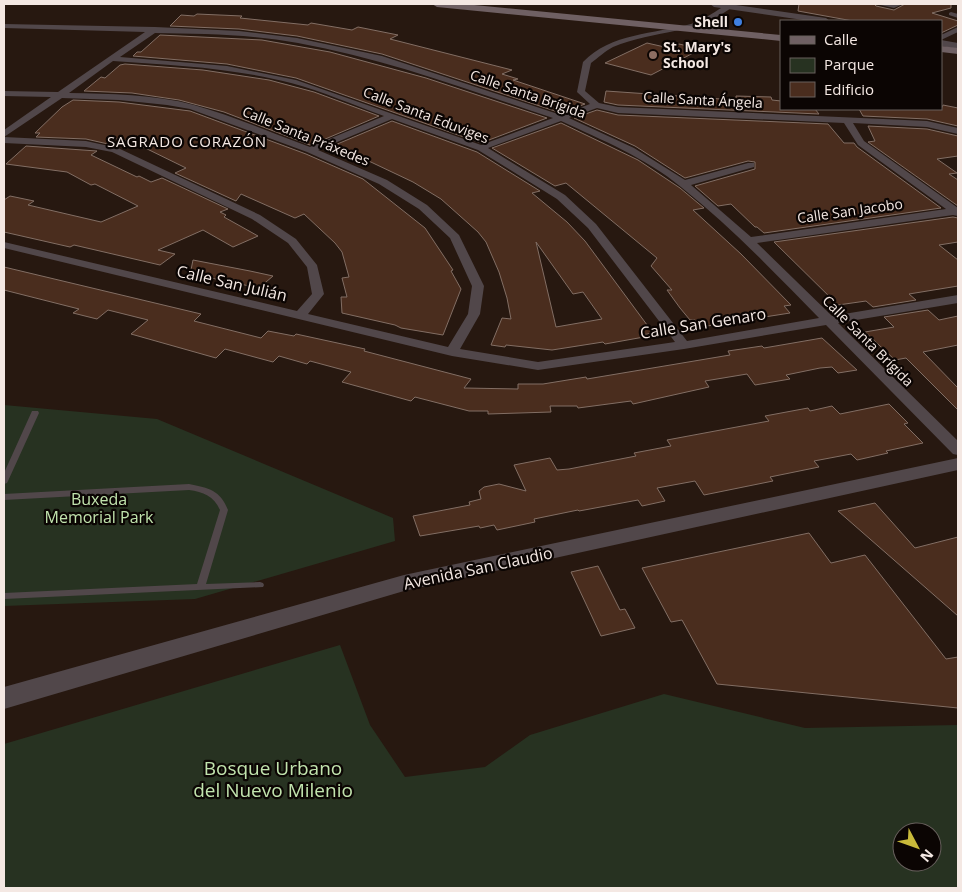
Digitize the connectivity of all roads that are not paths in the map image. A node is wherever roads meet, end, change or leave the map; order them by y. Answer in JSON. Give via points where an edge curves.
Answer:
{"nodes":[{"id":1,"x":437,"y":4,"type":"edge"},
{"id":2,"x":476,"y":4,"type":"edge"},
{"id":3,"x":714,"y":4,"type":"edge"},
{"id":4,"x":879,"y":4,"type":"edge"},
{"id":5,"x":731,"y":5,"type":"edge"},
{"id":6,"x":897,"y":5,"type":"edge"},
{"id":7,"x":820,"y":20,"type":"edge"},
{"id":8,"x":642,"y":24,"type":"junction"},
{"id":9,"x":695,"y":25,"type":"junction"},
{"id":10,"x":4,"y":26,"type":"edge"},
{"id":11,"x":680,"y":28,"type":"junction"},
{"id":12,"x":958,"y":29,"type":"edge"},
{"id":13,"x":155,"y":30,"type":"junction"},
{"id":14,"x":780,"y":33,"type":"edge"},
{"id":15,"x":644,"y":36,"type":"junction"},
{"id":16,"x":942,"y":37,"type":"edge"},
{"id":17,"x":780,"y":38,"type":"edge"},
{"id":18,"x":942,"y":43,"type":"edge"},
{"id":19,"x":958,"y":46,"type":"edge"},
{"id":20,"x":942,"y":50,"type":"edge"},
{"id":21,"x":958,"y":51,"type":"edge"},
{"id":22,"x":942,"y":53,"type":"edge"},
{"id":23,"x":958,"y":55,"type":"edge"},
{"id":24,"x":112,"y":59,"type":"junction"},
{"id":25,"x":4,"y":93,"type":"edge"},
{"id":26,"x":60,"y":95,"type":"junction"},
{"id":27,"x":596,"y":105,"type":"junction"},
{"id":28,"x":393,"y":116,"type":"junction"},
{"id":29,"x":562,"y":118,"type":"junction"},
{"id":30,"x":847,"y":121,"type":"junction"},
{"id":31,"x":958,"y":131,"type":"edge"},
{"id":32,"x":4,"y":134,"type":"edge"},
{"id":33,"x":4,"y":140,"type":"edge"},
{"id":34,"x":481,"y":148,"type":"junction"},
{"id":35,"x":310,"y":150,"type":"junction"},
{"id":36,"x":751,"y":166,"type":"dead end"},
{"id":37,"x":684,"y":184,"type":"junction"},
{"id":38,"x":957,"y":212,"type":"edge"},
{"id":39,"x":749,"y":241,"type":"junction"},
{"id":40,"x":4,"y":245,"type":"edge"},
{"id":41,"x":958,"y":299,"type":"edge"},
{"id":42,"x":299,"y":316,"type":"junction"},
{"id":43,"x":829,"y":320,"type":"junction"},
{"id":44,"x":684,"y":345,"type":"junction"},
{"id":45,"x":452,"y":352,"type":"junction"},
{"id":46,"x":34,"y":413,"type":"dead end"},
{"id":47,"x":958,"y":450,"type":"edge"},
{"id":48,"x":958,"y":464,"type":"edge"},
{"id":49,"x":4,"y":481,"type":"edge"},
{"id":50,"x":4,"y":497,"type":"edge"},
{"id":51,"x":260,"y":585,"type":"dead end"},
{"id":52,"x":201,"y":587,"type":"junction"},
{"id":53,"x":4,"y":596,"type":"edge"},
{"id":54,"x":4,"y":698,"type":"edge"}],
"edges":[{"from":1,"to":8,"type":"main road"},
{"from":2,"to":9,"type":"main road"},
{"from":3,"to":5,"type":"street"},
{"from":4,"to":6,"type":"street"},
{"from":5,"to":7,"type":"street"},
{"from":5,"to":9,"type":"street"},
{"from":8,"to":11,"type":"main road"},
{"from":8,"to":15,"type":"street","via":[[649,31]]},
{"from":9,"to":11,"type":"street"},
{"from":9,"to":14,"type":"main road"},
{"from":10,"to":13,"type":"street","name":"Calle Santa Brígida"},
{"from":11,"to":15,"type":"street"},
{"from":11,"to":17,"type":"main road"},
{"from":12,"to":16,"type":"street"},
{"from":13,"to":24,"type":"street"},
{"from":13,"to":29,"type":"street","name":"Calle Santa Brígida","via":[[240,33],[297,40],[378,58]]},
{"from":15,"to":27,"type":"street","via":[[609,46],[587,62],[581,92]]},
{"from":18,"to":19,"type":"street"},
{"from":20,"to":21,"type":"main road"},
{"from":22,"to":23,"type":"main road"},
{"from":24,"to":26,"type":"street"},
{"from":24,"to":28,"type":"street","name":"Calle Santa Eduviges","via":[[216,66],[266,74]]},
{"from":25,"to":26,"type":"street","name":"Calle Santa Práxedes"},
{"from":26,"to":32,"type":"street"},
{"from":26,"to":35,"type":"street","name":"Calle Santa Práxedes","via":[[119,97],[192,107]]},
{"from":27,"to":29,"type":"street"},
{"from":27,"to":30,"type":"street","name":"Calle Santa Ángela","via":[[618,110]]},
{"from":28,"to":34,"type":"street","name":"Calle Santa Eduviges"},
{"from":28,"to":35,"type":"street"},
{"from":29,"to":34,"type":"street"},
{"from":29,"to":37,"type":"street","name":"Calle Santa Brígida","via":[[631,150]]},
{"from":30,"to":31,"type":"street","name":"Calle Santa Ángela","via":[[927,124]]},
{"from":30,"to":38,"type":"street","via":[[862,144]]},
{"from":33,"to":42,"type":"street","via":[[86,144],[115,150],[256,217],[292,240],[313,267],[318,294]]},
{"from":34,"to":44,"type":"street","name":"Calle Santa Eduviges","via":[[561,197],[592,226]]},
{"from":35,"to":45,"type":"street","name":"Calle Santa Práxedes","via":[[383,182],[423,207],[455,237],[478,286],[474,314]]},
{"from":36,"to":37,"type":"street"},
{"from":37,"to":39,"type":"street","name":"Calle Santa Brígida"},
{"from":38,"to":39,"type":"street","name":"Calle San Jacobo"},
{"from":39,"to":43,"type":"street","name":"Calle Santa Brígida"},
{"from":40,"to":42,"type":"street","name":"Calle San Julián"},
{"from":41,"to":43,"type":"street","name":"Calle San Genaro"},
{"from":42,"to":45,"type":"street","name":"Calle San Julián"},
{"from":43,"to":44,"type":"street","name":"Calle San Genaro"},
{"from":43,"to":47,"type":"street","name":"Calle Santa Brígida"},
{"from":44,"to":45,"type":"street","name":"Calle San Genaro","via":[[538,366]]},
{"from":46,"to":49,"type":"lane"},
{"from":48,"to":54,"type":"street","name":"Avenida San Claudio","via":[[404,584]]},
{"from":50,"to":52,"type":"lane","via":[[189,488],[214,494],[224,510]]},
{"from":51,"to":52,"type":"lane"},
{"from":52,"to":53,"type":"lane"}]}
